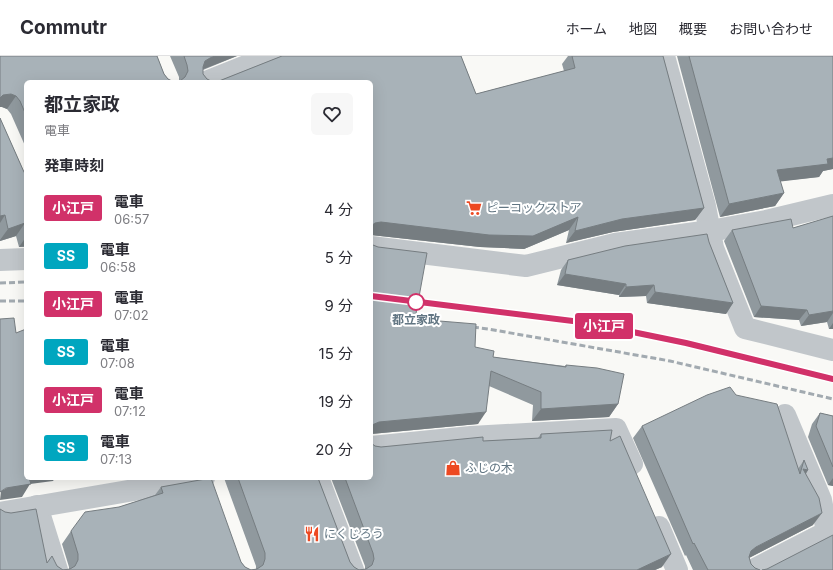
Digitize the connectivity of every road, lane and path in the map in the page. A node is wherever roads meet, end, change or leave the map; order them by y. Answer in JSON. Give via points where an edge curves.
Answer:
{"nodes":[{"id":1,"x":271,"y":56,"type":"edge"},
{"id":2,"x":664,"y":56,"type":"edge"},
{"id":3,"x":211,"y":80,"type":"edge"},
{"id":4,"x":833,"y":205,"type":"edge"},
{"id":5,"x":710,"y":231,"type":"junction"},
{"id":6,"x":373,"y":248,"type":"edge"},
{"id":7,"x":24,"y":259,"type":"edge"},
{"id":8,"x":0,"y":260,"type":"edge"},
{"id":9,"x":833,"y":350,"type":"edge"},
{"id":10,"x":785,"y":415,"type":"dead end"},
{"id":11,"x":373,"y":447,"type":"edge"},
{"id":12,"x":319,"y":480,"type":"edge"},
{"id":13,"x":210,"y":483,"type":"edge"},
{"id":14,"x":641,"y":485,"type":"edge"},
{"id":15,"x":827,"y":501,"type":"edge"},
{"id":16,"x":37,"y":506,"type":"junction"},
{"id":17,"x":650,"y":506,"type":"edge"},
{"id":18,"x":0,"y":513,"type":"edge"},
{"id":19,"x":757,"y":569,"type":"edge"},
{"id":20,"x":57,"y":570,"type":"edge"},
{"id":21,"x":353,"y":570,"type":"edge"},
{"id":22,"x":677,"y":570,"type":"edge"}],
"edges":[{"from":1,"to":3,"type":"street"},
{"from":2,"to":5,"type":"street"},
{"from":4,"to":5,"type":"street"},
{"from":5,"to":6,"type":"street","via":[[615,244],[526,266]]},
{"from":5,"to":9,"type":"street","via":[[713,248],[744,328]]},
{"from":7,"to":8,"type":"street"},
{"from":10,"to":15,"type":"street"},
{"from":11,"to":14,"type":"street","via":[[616,429]]},
{"from":12,"to":21,"type":"street"},
{"from":13,"to":16,"type":"street"},
{"from":15,"to":19,"type":"street","via":[[826,532]]},
{"from":16,"to":18,"type":"street"},
{"from":16,"to":20,"type":"street"},
{"from":17,"to":22,"type":"street"}]}
